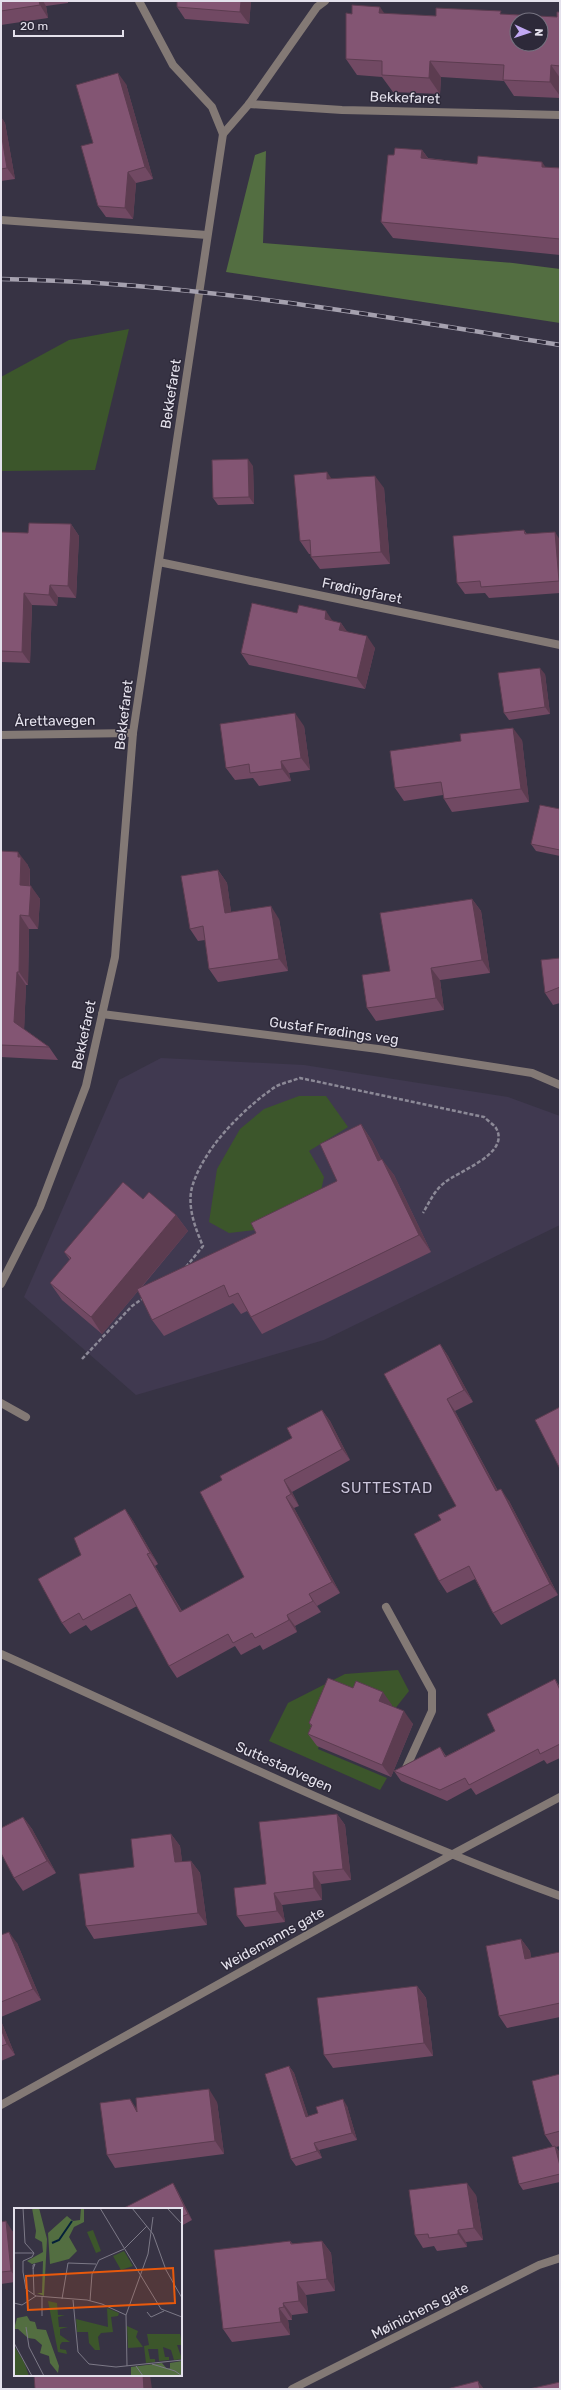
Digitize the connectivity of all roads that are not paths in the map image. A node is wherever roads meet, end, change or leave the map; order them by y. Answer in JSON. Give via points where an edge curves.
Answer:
{"nodes":[{"id":1,"x":139,"y":1,"type":"edge"},
{"id":2,"x":325,"y":1,"type":"edge"},
{"id":3,"x":249,"y":104,"type":"junction"},
{"id":4,"x":560,"y":115,"type":"edge"},
{"id":5,"x":223,"y":134,"type":"junction"},
{"id":6,"x":1,"y":220,"type":"edge"},
{"id":7,"x":207,"y":235,"type":"junction"},
{"id":8,"x":159,"y":562,"type":"junction"},
{"id":9,"x":560,"y":645,"type":"edge"},
{"id":10,"x":133,"y":733,"type":"junction"},
{"id":11,"x":1,"y":735,"type":"edge"},
{"id":12,"x":102,"y":1014,"type":"junction"},
{"id":13,"x":560,"y":1085,"type":"edge"},
{"id":14,"x":1,"y":1284,"type":"edge"},
{"id":15,"x":1,"y":1403,"type":"edge"},
{"id":16,"x":26,"y":1417,"type":"dead end"},
{"id":17,"x":386,"y":1607,"type":"dead end"},
{"id":18,"x":1,"y":1654,"type":"edge"},
{"id":19,"x":406,"y":1768,"type":"edge"},
{"id":20,"x":560,"y":1797,"type":"edge"},
{"id":21,"x":453,"y":1854,"type":"junction"},
{"id":22,"x":560,"y":1896,"type":"edge"},
{"id":23,"x":1,"y":2105,"type":"edge"},
{"id":24,"x":560,"y":2258,"type":"edge"},
{"id":25,"x":292,"y":2389,"type":"edge"}],
"edges":[{"from":1,"to":5,"type":"street","via":[[172,65],[212,106]]},
{"from":2,"to":3,"type":"street","via":[[317,6]]},
{"from":3,"to":4,"type":"street","name":"Bekkefaret","via":[[342,110]]},
{"from":3,"to":5,"type":"street"},
{"from":5,"to":7,"type":"street","name":"Bekkefaret"},
{"from":6,"to":7,"type":"street"},
{"from":7,"to":8,"type":"street","name":"Bekkefaret"},
{"from":8,"to":9,"type":"street","name":"Frødingfaret"},
{"from":8,"to":10,"type":"street","name":"Bekkefaret"},
{"from":10,"to":11,"type":"street","name":"Årettavegen"},
{"from":10,"to":12,"type":"street","name":"Bekkefaret","via":[[115,957]]},
{"from":12,"to":13,"type":"street","name":"Gustaf Frødings veg","via":[[378,1049],[532,1073]]},
{"from":12,"to":14,"type":"street","name":"Bekkefaret","via":[[86,1086],[40,1207]]},
{"from":15,"to":16,"type":"street"},
{"from":17,"to":19,"type":"street","via":[[432,1691],[432,1710]]},
{"from":18,"to":21,"type":"street","name":"Suttestadvegen","via":[[294,1786]]},
{"from":20,"to":21,"type":"street","name":"Weidemanns gate"},
{"from":21,"to":22,"type":"street","name":"Suttestadvegen"},
{"from":21,"to":23,"type":"street","name":"Weidemanns gate"},
{"from":24,"to":25,"type":"street","name":"Møinichens gate","via":[[539,2265]]}]}
